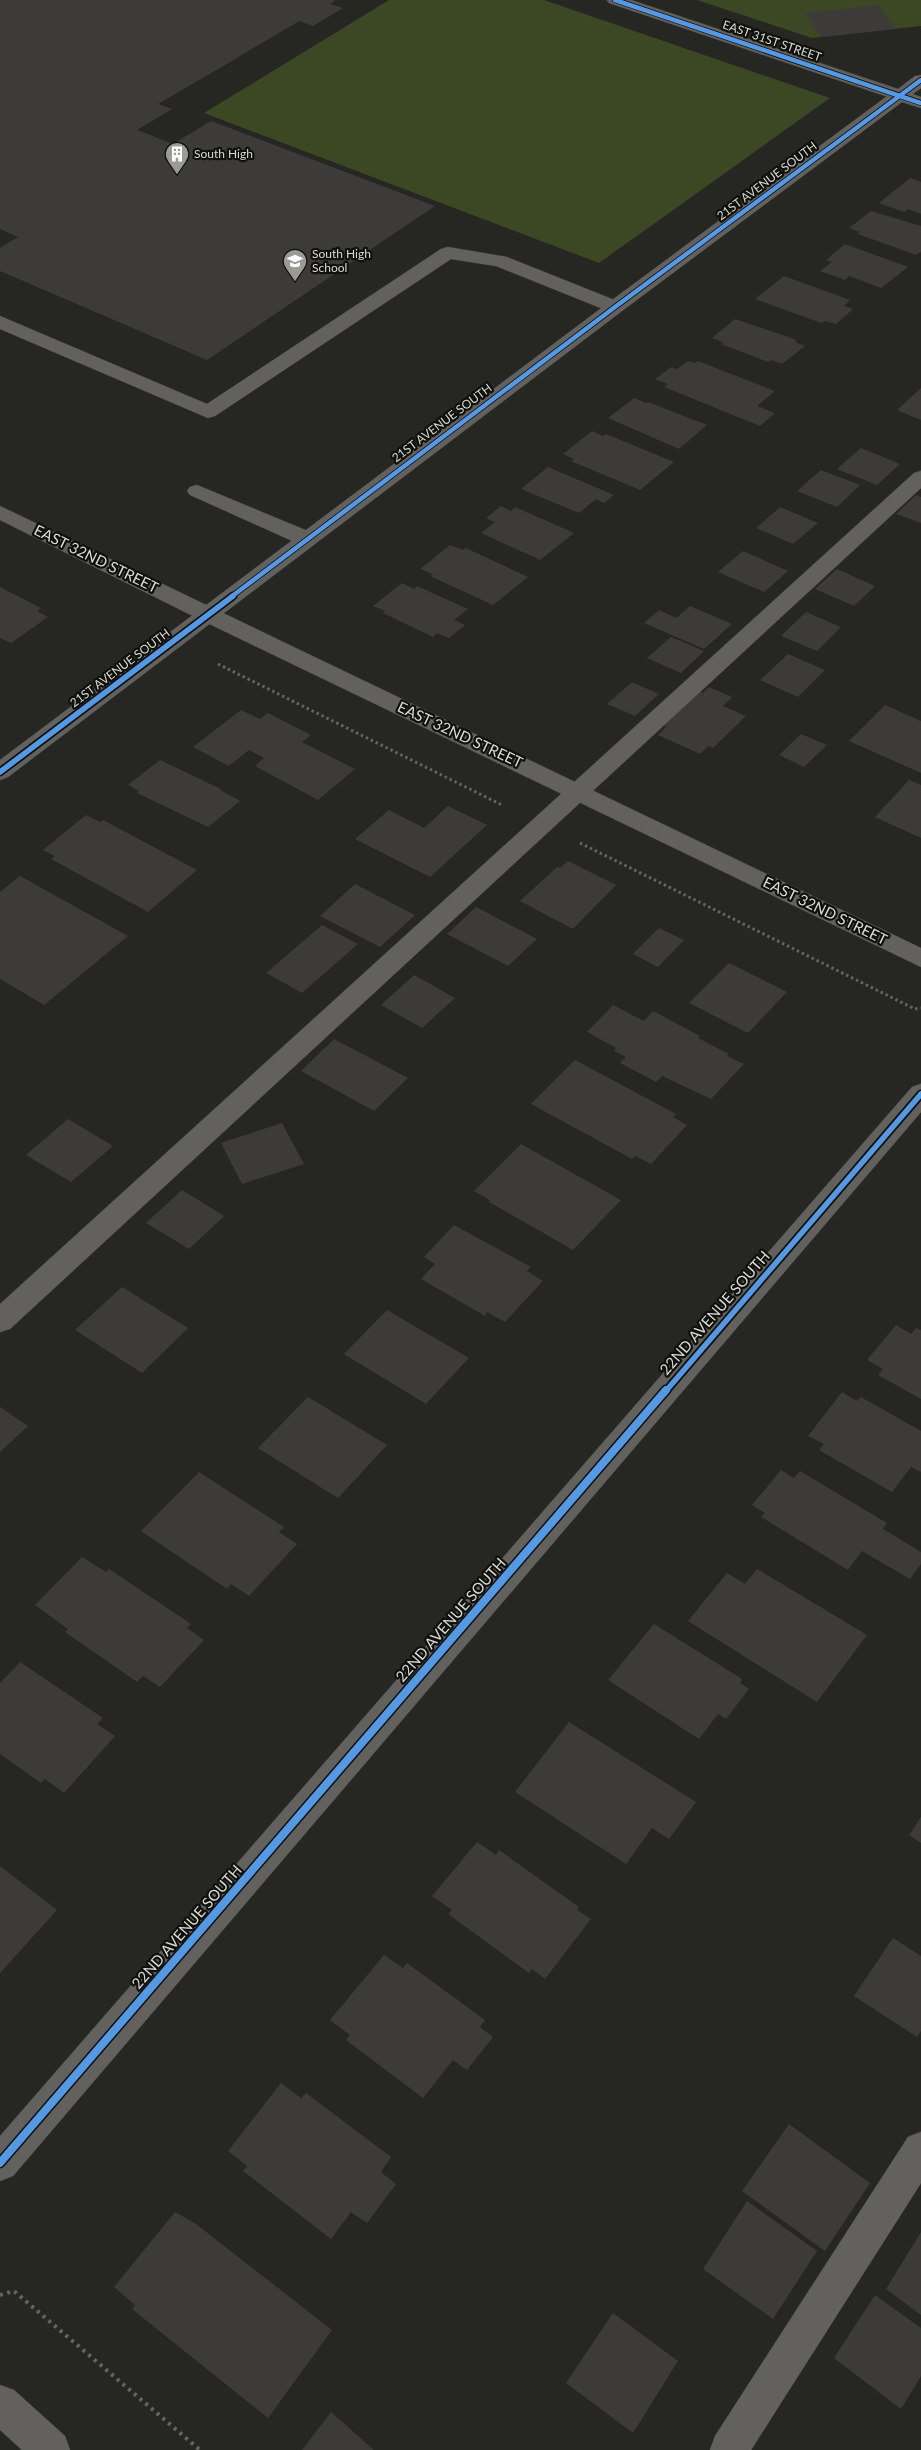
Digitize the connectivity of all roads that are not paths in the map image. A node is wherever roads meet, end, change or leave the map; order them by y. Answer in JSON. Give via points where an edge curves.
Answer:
{"nodes":[{"id":1,"x":615,"y":0,"type":"edge"},
{"id":2,"x":921,"y":80,"type":"edge"},
{"id":3,"x":900,"y":96,"type":"junction"},
{"id":4,"x":921,"y":102,"type":"edge"},
{"id":5,"x":614,"y":307,"type":"junction"},
{"id":6,"x":0,"y":322,"type":"edge"},
{"id":7,"x":921,"y":477,"type":"edge"},
{"id":8,"x":197,"y":491,"type":"dead end"},
{"id":9,"x":0,"y":512,"type":"edge"},
{"id":10,"x":307,"y":539,"type":"junction"},
{"id":11,"x":208,"y":615,"type":"junction"},
{"id":12,"x":0,"y":772,"type":"edge"},
{"id":13,"x":579,"y":792,"type":"junction"},
{"id":14,"x":921,"y":958,"type":"edge"},
{"id":15,"x":921,"y":1094,"type":"edge"},
{"id":16,"x":0,"y":1321,"type":"edge"},
{"id":17,"x":921,"y":2150,"type":"edge"},
{"id":18,"x":0,"y":2163,"type":"edge"},
{"id":19,"x":0,"y":2404,"type":"edge"},
{"id":20,"x":51,"y":2450,"type":"edge"},
{"id":21,"x":730,"y":2450,"type":"edge"}],
"edges":[{"from":1,"to":3,"type":"street","name":"EAST 31ST STREET"},
{"from":2,"to":3,"type":"street","name":"21ST AVENUE SOUTH"},
{"from":3,"to":4,"type":"street","name":"EAST 31ST STREET"},
{"from":3,"to":5,"type":"street","name":"21ST AVENUE SOUTH"},
{"from":5,"to":6,"type":"street","via":[[500,261],[448,253],[208,412]]},
{"from":5,"to":10,"type":"street","name":"21ST AVENUE SOUTH"},
{"from":7,"to":13,"type":"street"},
{"from":8,"to":10,"type":"street"},
{"from":9,"to":11,"type":"street","name":"EAST 32ND STREET"},
{"from":10,"to":11,"type":"street","name":"21ST AVENUE SOUTH"},
{"from":11,"to":12,"type":"street","name":"21ST AVENUE SOUTH"},
{"from":11,"to":13,"type":"street","name":"EAST 32ND STREET"},
{"from":13,"to":14,"type":"street","name":"EAST 32ND STREET"},
{"from":13,"to":16,"type":"street"},
{"from":15,"to":18,"type":"street","name":"22ND AVENUE SOUTH"},
{"from":17,"to":21,"type":"street"},
{"from":19,"to":20,"type":"street"}]}
